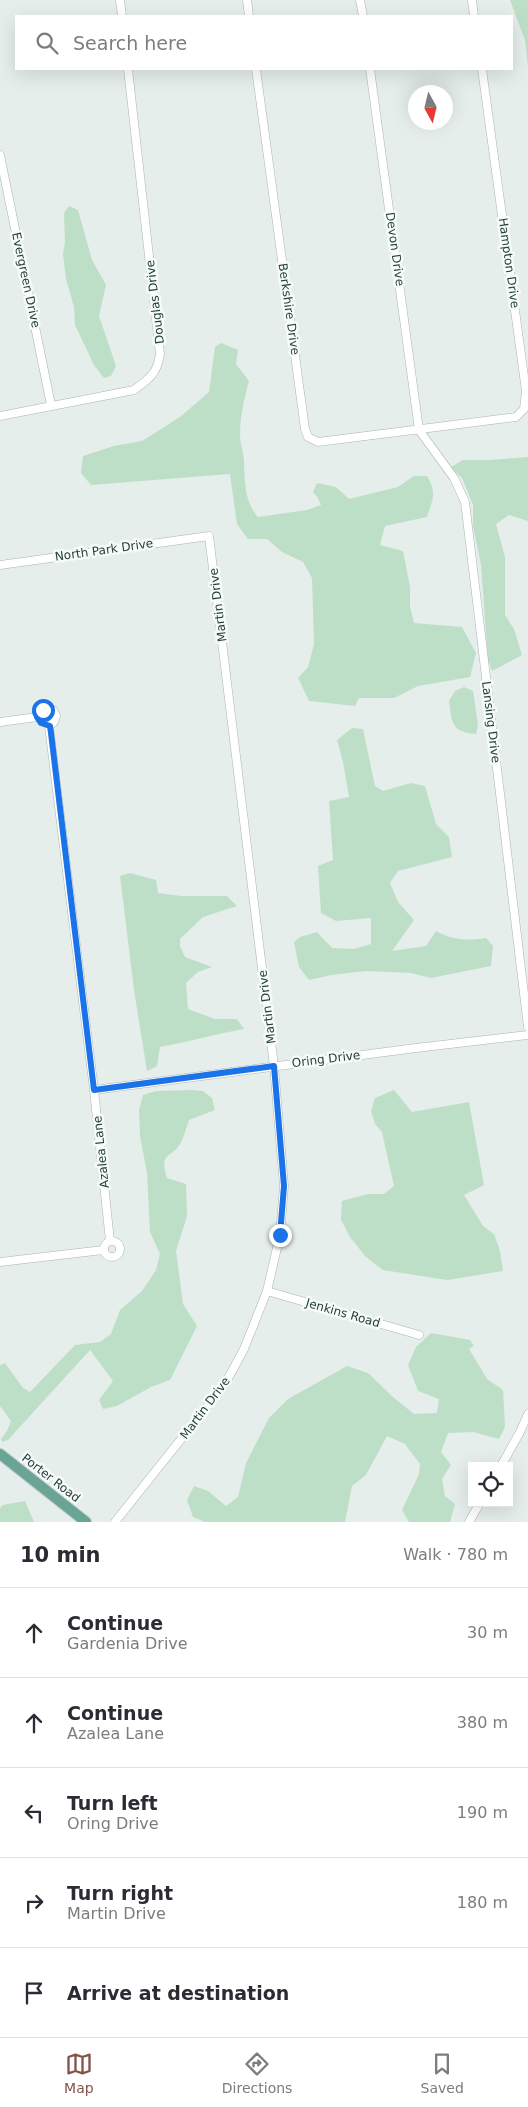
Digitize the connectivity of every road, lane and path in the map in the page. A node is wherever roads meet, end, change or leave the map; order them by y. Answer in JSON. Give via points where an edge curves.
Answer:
{"nodes":[{"id":1,"x":120,"y":0,"type":"edge"},
{"id":2,"x":247,"y":0,"type":"edge"},
{"id":3,"x":360,"y":0,"type":"edge"},
{"id":4,"x":472,"y":0,"type":"edge"},
{"id":5,"x":122,"y":15,"type":"edge"},
{"id":6,"x":249,"y":15,"type":"edge"},
{"id":7,"x":363,"y":15,"type":"edge"},
{"id":8,"x":474,"y":15,"type":"edge"},
{"id":9,"x":128,"y":70,"type":"edge"},
{"id":10,"x":256,"y":70,"type":"edge"},
{"id":11,"x":370,"y":70,"type":"edge"},
{"id":12,"x":482,"y":70,"type":"edge"},
{"id":13,"x":0,"y":155,"type":"edge"},
{"id":14,"x":52,"y":405,"type":"junction"},
{"id":15,"x":0,"y":416,"type":"edge"},
{"id":16,"x":419,"y":430,"type":"junction"},
{"id":17,"x":209,"y":536,"type":"joint"},
{"id":18,"x":0,"y":565,"type":"edge"},
{"id":19,"x":37,"y":717,"type":"junction"},
{"id":20,"x":0,"y":722,"type":"edge"},
{"id":21,"x":50,"y":726,"type":"junction"},
{"id":22,"x":528,"y":1027,"type":"edge"},
{"id":23,"x":528,"y":1035,"type":"edge"},
{"id":24,"x":274,"y":1066,"type":"junction"},
{"id":25,"x":94,"y":1090,"type":"junction"},
{"id":26,"x":110,"y":1241,"type":"junction"},
{"id":27,"x":104,"y":1250,"type":"junction"},
{"id":28,"x":0,"y":1262,"type":"edge"},
{"id":29,"x":267,"y":1291,"type":"junction"},
{"id":30,"x":420,"y":1335,"type":"dead end"},
{"id":31,"x":528,"y":1414,"type":"edge"},
{"id":32,"x":0,"y":1454,"type":"edge"},
{"id":33,"x":503,"y":1462,"type":"edge"},
{"id":34,"x":478,"y":1507,"type":"edge"},
{"id":35,"x":86,"y":1522,"type":"edge"},
{"id":36,"x":115,"y":1522,"type":"edge"},
{"id":37,"x":469,"y":1522,"type":"edge"}],
"edges":[{"from":1,"to":5,"type":"street"},
{"from":2,"to":6,"type":"street"},
{"from":3,"to":7,"type":"street"},
{"from":4,"to":8,"type":"street"},
{"from":9,"to":14,"type":"street","name":"Douglas Drive","via":[[160,354],[158,368],[134,390]]},
{"from":10,"to":16,"type":"street","name":"Berkshire Drive","via":[[308,437],[318,442],[329,442]]},
{"from":11,"to":16,"type":"street","name":"Devon Drive"},
{"from":12,"to":16,"type":"street","name":"Hampton Drive","via":[[526,401],[524,409],[516,417]]},
{"from":13,"to":14,"type":"street","name":"Evergreen Drive"},
{"from":14,"to":15,"type":"street","name":"Douglas Drive"},
{"from":16,"to":22,"type":"street","name":"Lansing Drive","via":[[454,478],[465,502]]},
{"from":17,"to":18,"type":"street","name":"North Park Drive"},
{"from":17,"to":24,"type":"street","name":"Martin Drive"},
{"from":19,"to":20,"type":"street"},
{"from":19,"to":21,"type":"street","via":[[41,723]]},
{"from":19,"to":21,"type":"street","name":"Azalea Lane","via":[[45,708],[53,710],[56,719]]},
{"from":21,"to":25,"type":"street","name":"Azalea Lane"},
{"from":23,"to":24,"type":"street","name":"Oring Drive"},
{"from":24,"to":25,"type":"street","name":"Oring Drive"},
{"from":24,"to":29,"type":"street","name":"Martin Drive","via":[[284,1186],[280,1235]]},
{"from":25,"to":26,"type":"street","name":"Azalea Lane"},
{"from":26,"to":27,"type":"street","via":[[104,1245]]},
{"from":26,"to":27,"type":"street","via":[[118,1244],[118,1254],[108,1256]]},
{"from":27,"to":28,"type":"street"},
{"from":29,"to":30,"type":"street","name":"Jenkins Road"},
{"from":29,"to":36,"type":"street","name":"Martin Drive","via":[[244,1350],[224,1384]]},
{"from":31,"to":33,"type":"street"},
{"from":32,"to":35,"type":"main road","name":"Porter Road"},
{"from":34,"to":37,"type":"street"}]}
